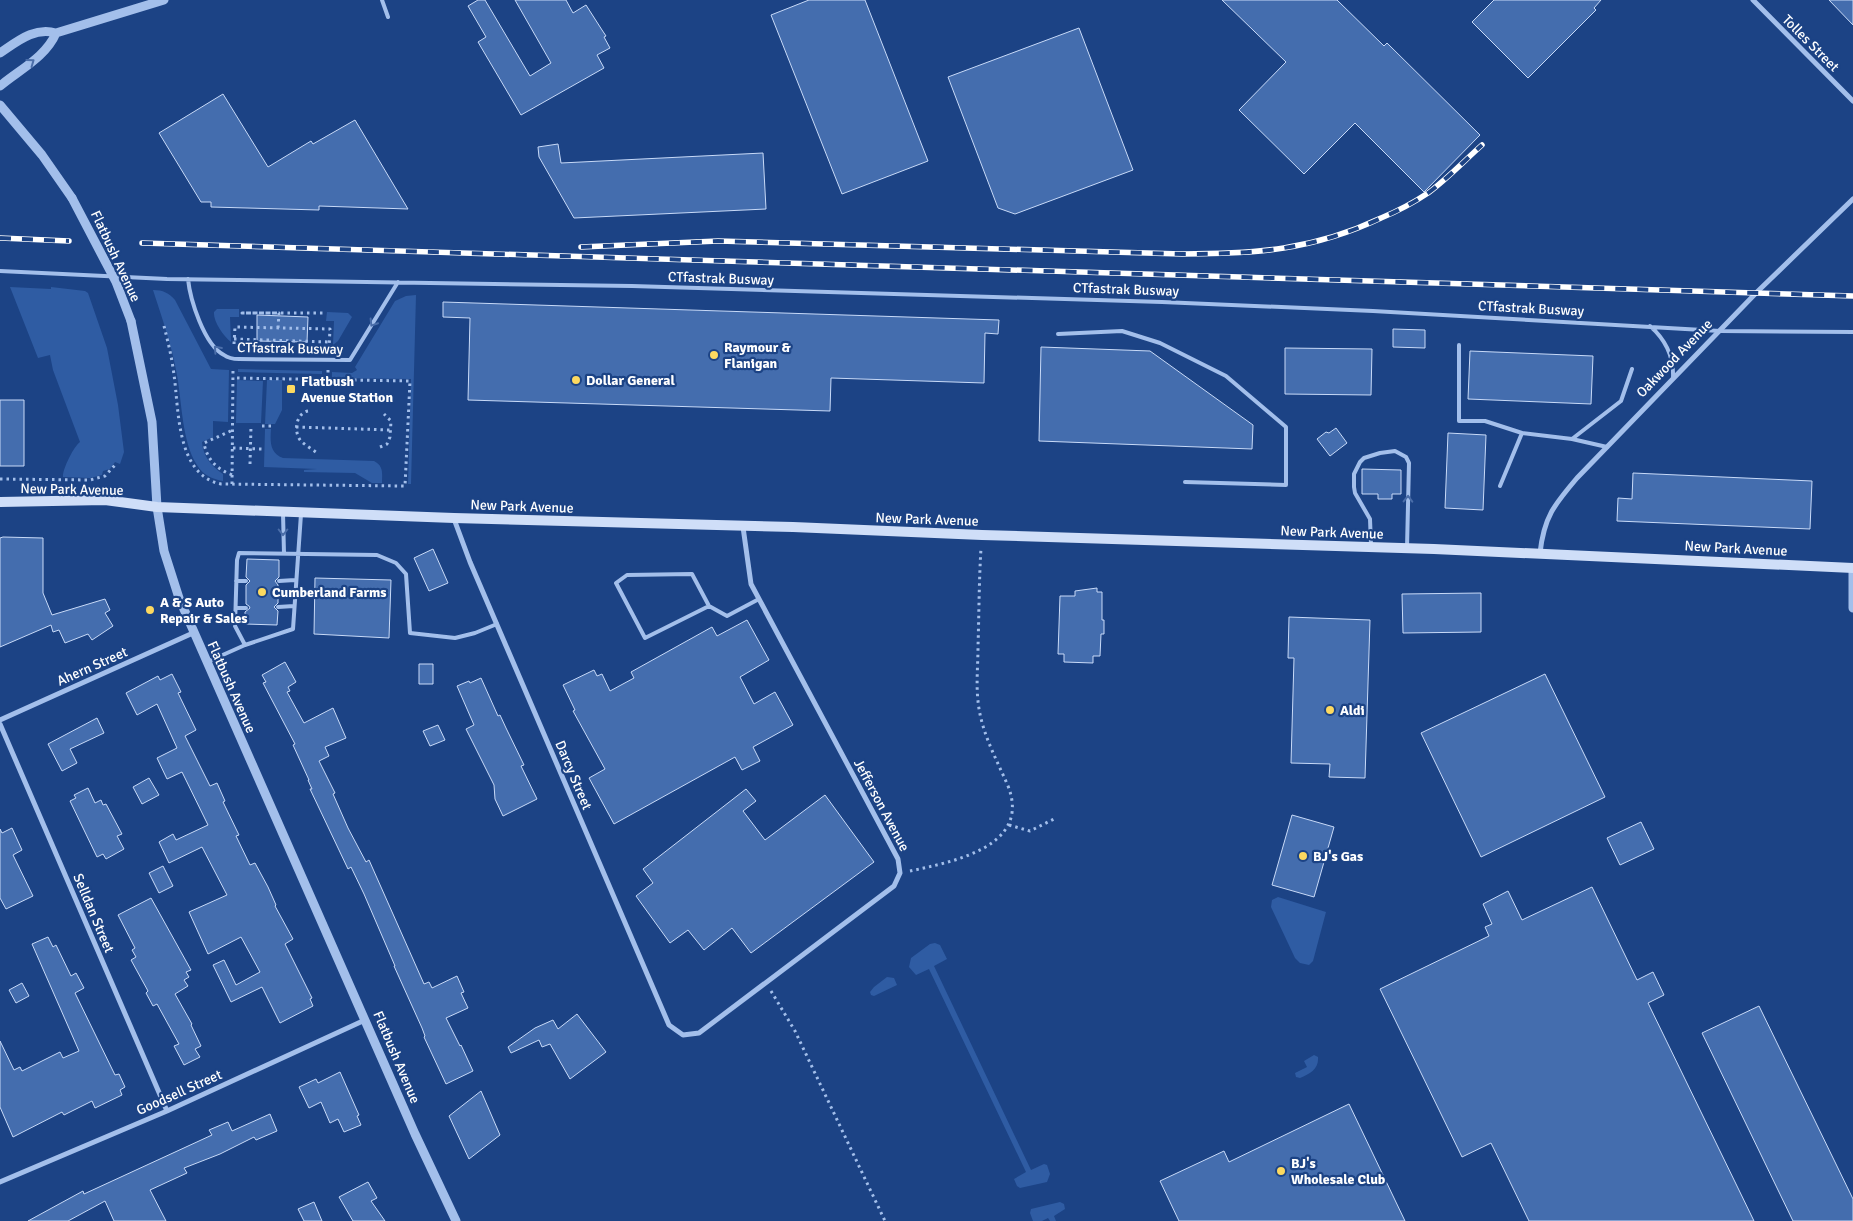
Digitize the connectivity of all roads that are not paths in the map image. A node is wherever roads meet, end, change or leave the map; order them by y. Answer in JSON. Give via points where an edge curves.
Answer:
{"nodes":[{"id":1,"x":164,"y":0,"type":"edge"},
{"id":2,"x":382,"y":0,"type":"edge"},
{"id":3,"x":1753,"y":0,"type":"edge"},
{"id":4,"x":388,"y":16,"type":"dead end"},
{"id":5,"x":56,"y":33,"type":"junction"},
{"id":6,"x":0,"y":53,"type":"edge"},
{"id":7,"x":0,"y":86,"type":"edge"},
{"id":8,"x":1853,"y":101,"type":"edge"},
{"id":9,"x":0,"y":106,"type":"edge"},
{"id":10,"x":1853,"y":199,"type":"edge"},
{"id":11,"x":0,"y":271,"type":"edge"},
{"id":12,"x":188,"y":279,"type":"junction"},
{"id":13,"x":398,"y":282,"type":"junction"},
{"id":14,"x":1650,"y":326,"type":"junction"},
{"id":15,"x":1720,"y":331,"type":"junction"},
{"id":16,"x":1853,"y":332,"type":"edge"},
{"id":17,"x":1058,"y":334,"type":"dead end"},
{"id":18,"x":1459,"y":345,"type":"dead end"},
{"id":19,"x":1632,"y":368,"type":"dead end"},
{"id":20,"x":1673,"y":379,"type":"junction"},
{"id":21,"x":1522,"y":433,"type":"junction"},
{"id":22,"x":1572,"y":439,"type":"junction"},
{"id":23,"x":1607,"y":447,"type":"junction"},
{"id":24,"x":1186,"y":482,"type":"dead end"},
{"id":25,"x":1500,"y":486,"type":"dead end"},
{"id":26,"x":0,"y":502,"type":"edge"},
{"id":27,"x":156,"y":506,"type":"junction"},
{"id":28,"x":283,"y":511,"type":"junction"},
{"id":29,"x":301,"y":512,"type":"junction"},
{"id":30,"x":454,"y":518,"type":"junction"},
{"id":31,"x":743,"y":527,"type":"junction"},
{"id":32,"x":1371,"y":547,"type":"junction"},
{"id":33,"x":1408,"y":548,"type":"junction"},
{"id":34,"x":1540,"y":553,"type":"junction"},
{"id":35,"x":284,"y":554,"type":"junction"},
{"id":36,"x":297,"y":554,"type":"junction"},
{"id":37,"x":1853,"y":568,"type":"edge"},
{"id":38,"x":278,"y":580,"type":"dead end"},
{"id":39,"x":296,"y":580,"type":"junction"},
{"id":40,"x":236,"y":581,"type":"junction"},
{"id":41,"x":246,"y":581,"type":"dead end"},
{"id":42,"x":759,"y":599,"type":"junction"},
{"id":43,"x":294,"y":606,"type":"junction"},
{"id":44,"x":709,"y":606,"type":"junction"},
{"id":45,"x":278,"y":607,"type":"dead end"},
{"id":46,"x":236,"y":608,"type":"junction"},
{"id":47,"x":246,"y":608,"type":"dead end"},
{"id":48,"x":1853,"y":608,"type":"edge"},
{"id":49,"x":497,"y":624,"type":"junction"},
{"id":50,"x":193,"y":633,"type":"junction"},
{"id":51,"x":245,"y":645,"type":"junction"},
{"id":52,"x":206,"y":662,"type":"junction"},
{"id":53,"x":0,"y":722,"type":"edge"},
{"id":54,"x":366,"y":1020,"type":"junction"},
{"id":55,"x":683,"y":1035,"type":"joint"},
{"id":56,"x":167,"y":1111,"type":"junction"},
{"id":57,"x":0,"y":1182,"type":"edge"},
{"id":58,"x":454,"y":1220,"type":"edge"}],
"edges":[{"from":1,"to":5,"type":"street"},
{"from":2,"to":4,"type":"lane"},
{"from":3,"to":8,"type":"street","name":"Tolles Street"},
{"from":5,"to":6,"type":"street","via":[[46,30],[35,32]]},
{"from":7,"to":5,"type":"street","one_way":true,"via":[[46,51]]},
{"from":9,"to":27,"type":"street","name":"Flatbush Avenue","bridge":true,"via":[[42,155],[72,198],[116,282],[131,321],[152,422]]},
{"from":10,"to":15,"type":"street","name":"Oakwood Avenue"},
{"from":11,"to":12,"type":"lane","name":"CTfastrak Busway"},
{"from":12,"to":13,"type":"lane","name":"CTfastrak Busway"},
{"from":13,"to":12,"type":"lane","name":"CTfastrak Busway","one_way":true,"via":[[350,360],[269,359],[234,358],[219,352],[196,312]]},
{"from":13,"to":14,"type":"lane","name":"CTfastrak Busway","via":[[642,286],[1258,305]]},
{"from":14,"to":15,"type":"lane","name":"CTfastrak Busway"},
{"from":14,"to":20,"type":"lane","via":[[1666,344]]},
{"from":15,"to":16,"type":"lane","name":"CTfastrak Busway"},
{"from":15,"to":20,"type":"street","name":"Oakwood Avenue"},
{"from":17,"to":24,"type":"lane","via":[[1122,331],[1160,343],[1226,376],[1286,427],[1286,485]]},
{"from":18,"to":21,"type":"lane","via":[[1459,420],[1485,421]]},
{"from":19,"to":22,"type":"lane","via":[[1621,400]]},
{"from":20,"to":23,"type":"street","name":"Oakwood Avenue"},
{"from":21,"to":22,"type":"lane"},
{"from":21,"to":25,"type":"lane"},
{"from":22,"to":23,"type":"lane"},
{"from":23,"to":34,"type":"street","name":"Oakwood Avenue","via":[[1559,499],[1548,516]]},
{"from":26,"to":27,"type":"main road","name":"New Park Avenue","via":[[105,500]]},
{"from":27,"to":28,"type":"main road","name":"New Park Avenue"},
{"from":27,"to":50,"type":"street","name":"Flatbush Avenue","via":[[164,551]]},
{"from":28,"to":29,"type":"main road","name":"New Park Avenue"},
{"from":28,"to":35,"type":"lane","one_way":true},
{"from":29,"to":30,"type":"main road","name":"New Park Avenue"},
{"from":29,"to":36,"type":"lane"},
{"from":30,"to":31,"type":"main road","name":"New Park Avenue"},
{"from":30,"to":49,"type":"street","name":"Darcy Street"},
{"from":31,"to":32,"type":"main road","name":"New Park Avenue"},
{"from":31,"to":42,"type":"street","name":"Jefferson Avenue","via":[[751,584]]},
{"from":32,"to":33,"type":"main road","name":"New Park Avenue"},
{"from":33,"to":32,"type":"lane","one_way":true,"via":[[1409,463],[1406,457],[1395,451],[1364,458],[1354,474],[1356,493],[1370,519]]},
{"from":33,"to":34,"type":"main road","name":"New Park Avenue"},
{"from":34,"to":37,"type":"main road","name":"New Park Avenue"},
{"from":35,"to":36,"type":"lane"},
{"from":35,"to":40,"type":"lane","via":[[240,553]]},
{"from":36,"to":39,"type":"lane"},
{"from":36,"to":49,"type":"lane","via":[[377,555],[396,563],[406,574],[410,634],[455,638]]},
{"from":37,"to":48,"type":"street"},
{"from":38,"to":39,"type":"lane"},
{"from":39,"to":43,"type":"lane"},
{"from":40,"to":41,"type":"lane"},
{"from":40,"to":46,"type":"lane"},
{"from":42,"to":44,"type":"lane","via":[[727,616]]},
{"from":42,"to":55,"type":"street","name":"Jefferson Avenue","via":[[898,859],[900,873],[894,886],[700,1033]]},
{"from":43,"to":45,"type":"lane"},
{"from":43,"to":51,"type":"lane","via":[[292,628]]},
{"from":44,"to":44,"type":"lane","via":[[645,638],[616,583],[627,575],[692,574]]},
{"from":46,"to":47,"type":"lane"},
{"from":46,"to":51,"type":"lane","via":[[235,626]]},
{"from":49,"to":55,"type":"street","name":"Darcy Street","via":[[669,1025]]},
{"from":50,"to":52,"type":"street","name":"Flatbush Avenue"},
{"from":50,"to":53,"type":"street","name":"Ahern Street"},
{"from":51,"to":52,"type":"lane"},
{"from":52,"to":54,"type":"street","name":"Flatbush Avenue"},
{"from":53,"to":56,"type":"street","name":"Selldan Street"},
{"from":54,"to":56,"type":"street","name":"Goodsell Street"},
{"from":54,"to":58,"type":"street","name":"Flatbush Avenue"},
{"from":56,"to":57,"type":"street","name":"Goodsell Street"}]}
